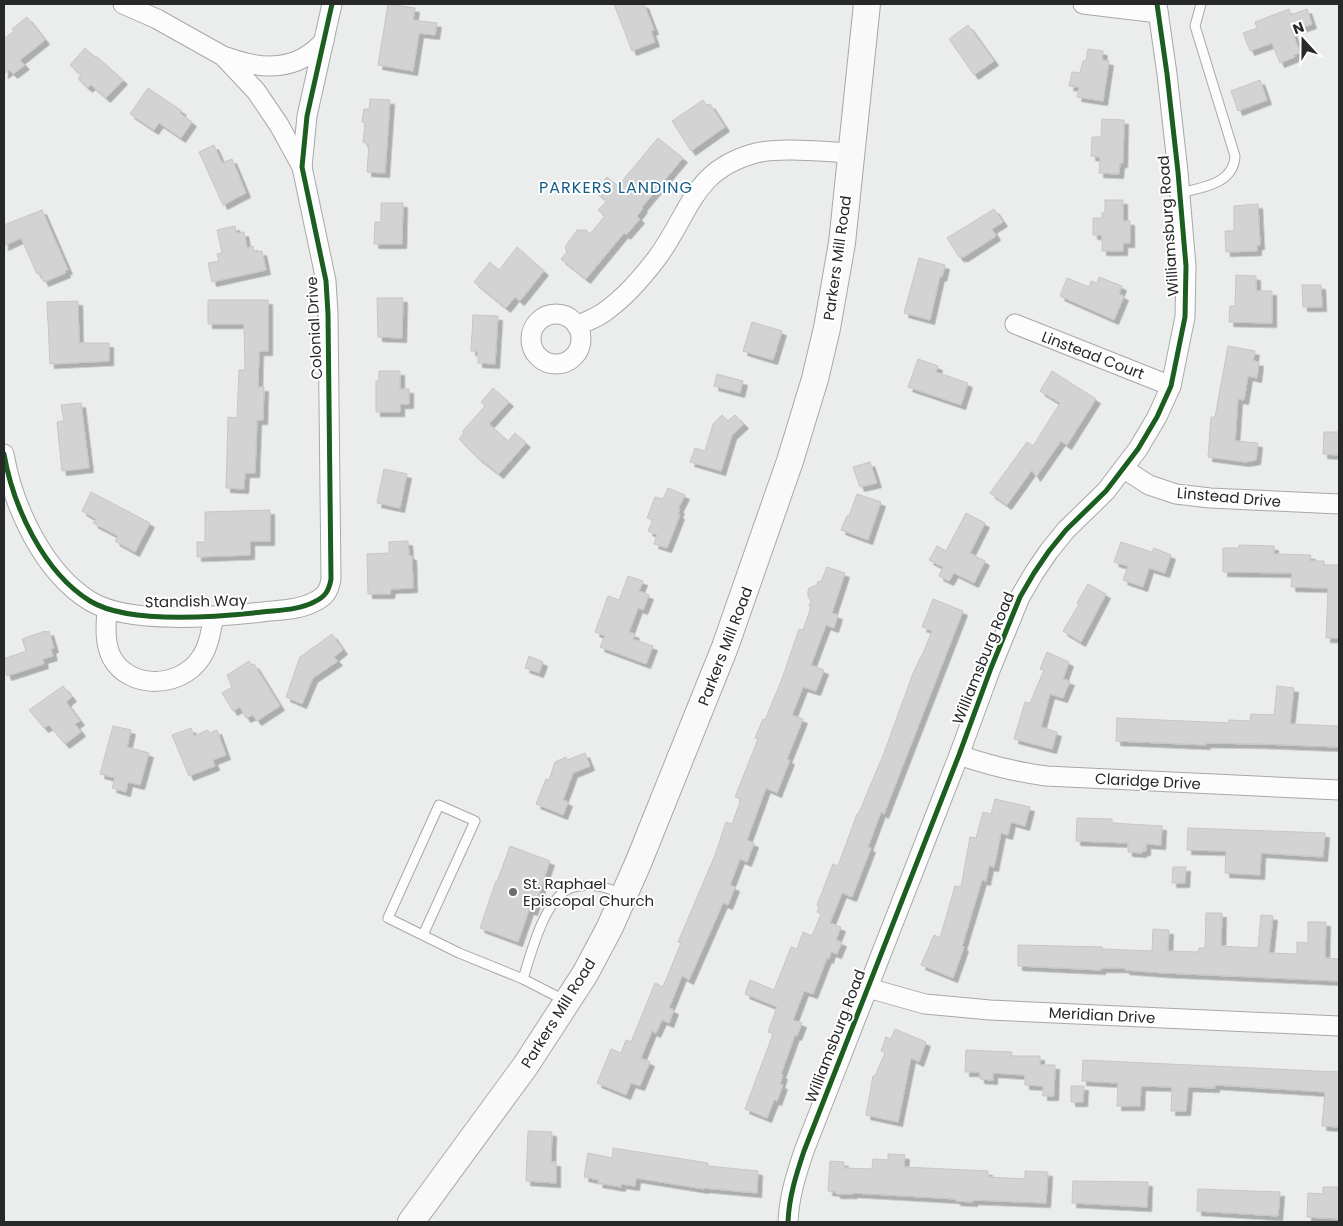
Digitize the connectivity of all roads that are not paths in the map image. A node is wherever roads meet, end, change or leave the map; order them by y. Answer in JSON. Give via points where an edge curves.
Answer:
{"nodes":[{"id":1,"x":123,"y":4,"type":"edge"},
{"id":2,"x":332,"y":4,"type":"edge"},
{"id":3,"x":867,"y":4,"type":"edge"},
{"id":4,"x":1083,"y":4,"type":"edge"},
{"id":5,"x":1201,"y":4,"type":"edge"},
{"id":6,"x":1157,"y":8,"type":"edge"},
{"id":7,"x":324,"y":41,"type":"junction"},
{"id":8,"x":223,"y":56,"type":"junction"},
{"id":9,"x":852,"y":153,"type":"junction"},
{"id":10,"x":302,"y":167,"type":"junction"},
{"id":11,"x":1179,"y":193,"type":"junction"},
{"id":12,"x":1015,"y":324,"type":"dead end"},
{"id":13,"x":577,"y":326,"type":"dead end"},
{"id":14,"x":1171,"y":386,"type":"junction"},
{"id":15,"x":4,"y":454,"type":"edge"},
{"id":16,"x":1124,"y":469,"type":"junction"},
{"id":17,"x":1339,"y":504,"type":"edge"},
{"id":18,"x":326,"y":594,"type":"joint"},
{"id":19,"x":107,"y":609,"type":"junction"},
{"id":20,"x":214,"y":616,"type":"junction"},
{"id":21,"x":958,"y":755,"type":"junction"},
{"id":22,"x":1339,"y":790,"type":"edge"},
{"id":23,"x":624,"y":894,"type":"junction"},
{"id":24,"x":423,"y":935,"type":"junction"},
{"id":25,"x":523,"y":979,"type":"junction"},
{"id":26,"x":868,"y":988,"type":"junction"},
{"id":27,"x":568,"y":1002,"type":"junction"},
{"id":28,"x":1339,"y":1026,"type":"edge"},
{"id":29,"x":410,"y":1222,"type":"edge"},
{"id":30,"x":788,"y":1222,"type":"edge"}],
"edges":[{"from":1,"to":8,"type":"street"},
{"from":2,"to":7,"type":"street","name":"Colonial Drive"},
{"from":3,"to":9,"type":"main road","name":"Parkers Mill Road"},
{"from":4,"to":6,"type":"street"},
{"from":5,"to":11,"type":"lane","via":[[1196,26],[1235,156],[1227,176],[1214,184]]},
{"from":6,"to":11,"type":"street","name":"Williamsburg Road"},
{"from":7,"to":8,"type":"street","via":[[309,54],[273,66],[253,65]]},
{"from":7,"to":10,"type":"street","name":"Colonial Drive","via":[[307,116]]},
{"from":8,"to":10,"type":"street","via":[[256,91]]},
{"from":9,"to":13,"type":"street","via":[[792,150],[758,153],[720,169],[694,194],[669,241],[640,278],[607,311]]},
{"from":9,"to":23,"type":"main road","name":"Parkers Mill Road","via":[[842,243],[827,328],[790,461],[725,647]]},
{"from":10,"to":18,"type":"street","name":"Colonial Drive","via":[[326,281],[328,314],[331,579]]},
{"from":11,"to":14,"type":"street","name":"Williamsburg Road","via":[[1186,294],[1185,317]]},
{"from":12,"to":14,"type":"street","name":"Linstead Court"},
{"from":14,"to":16,"type":"street","name":"Williamsburg Road","via":[[1152,425]]},
{"from":15,"to":19,"type":"street","name":"Standish Way","via":[[25,520],[46,558],[77,592]]},
{"from":16,"to":17,"type":"street","name":"Linstead Drive","via":[[1149,485],[1176,494]]},
{"from":16,"to":21,"type":"street","name":"Williamsburg Road","via":[[1066,530],[1034,573],[1006,628]]},
{"from":18,"to":20,"type":"street","name":"Standish Way","via":[[308,605]]},
{"from":19,"to":20,"type":"street","name":"Standish Way","via":[[169,617]]},
{"from":19,"to":20,"type":"street","name":"Standish Way","via":[[105,632],[112,658],[130,675],[155,682],[183,674],[200,660]]},
{"from":21,"to":22,"type":"street","name":"Claridge Drive","via":[[1015,772],[1046,776]]},
{"from":21,"to":26,"type":"street","name":"Williamsburg Road"},
{"from":23,"to":25,"type":"lane","via":[[590,885],[572,887],[557,898],[540,925]]},
{"from":23,"to":27,"type":"main road","name":"Parkers Mill Road"},
{"from":24,"to":24,"type":"lane","via":[[388,918],[439,804],[475,820]]},
{"from":24,"to":25,"type":"lane","via":[[459,954]]},
{"from":25,"to":27,"type":"lane"},
{"from":26,"to":28,"type":"street","name":"Meridian Drive","via":[[925,1004],[990,1010]]},
{"from":26,"to":30,"type":"street","name":"Williamsburg Road","via":[[793,1182]]},
{"from":27,"to":29,"type":"main road","name":"Parkers Mill Road","via":[[526,1065]]}]}
